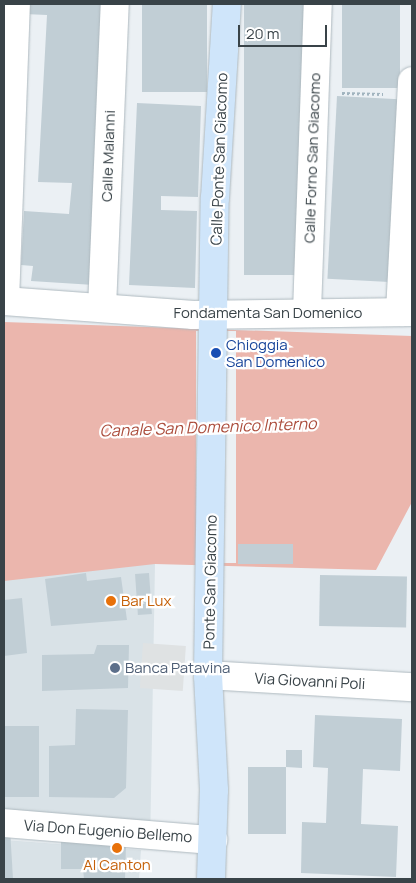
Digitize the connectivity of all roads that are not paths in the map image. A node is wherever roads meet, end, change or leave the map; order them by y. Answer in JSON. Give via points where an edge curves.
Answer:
{"nodes":[{"id":1,"x":16,"y":4,"type":"edge"},
{"id":2,"x":115,"y":4,"type":"edge"},
{"id":3,"x":227,"y":4,"type":"edge"},
{"id":4,"x":318,"y":4,"type":"edge"},
{"id":5,"x":412,"y":88,"type":"edge"},
{"id":6,"x":4,"y":301,"type":"edge"},
{"id":7,"x":102,"y":308,"type":"junction"},
{"id":8,"x":307,"y":312,"type":"junction"},
{"id":9,"x":406,"y":312,"type":"edge"},
{"id":10,"x":215,"y":322,"type":"junction"},
{"id":11,"x":208,"y":675,"type":"junction"},
{"id":12,"x":412,"y":687,"type":"edge"},
{"id":13,"x":4,"y":823,"type":"edge"},
{"id":14,"x":213,"y":840,"type":"junction"},
{"id":15,"x":211,"y":879,"type":"edge"}],
"edges":[{"from":1,"to":6,"type":"street"},
{"from":2,"to":7,"type":"street","name":"Calle Malanni"},
{"from":3,"to":10,"type":"street","name":"Calle Ponte San Giacomo","via":[[215,198]]},
{"from":4,"to":8,"type":"street","name":"Calle Forno San Giacomo"},
{"from":5,"to":9,"type":"street"},
{"from":6,"to":7,"type":"street","name":"Fondamenta San Domenico"},
{"from":7,"to":10,"type":"street","name":"Fondamenta San Domenico"},
{"from":8,"to":9,"type":"street","name":"Fondamenta San Domenico"},
{"from":8,"to":10,"type":"street","name":"Fondamenta San Domenico"},
{"from":10,"to":11,"type":"street","name":"Ponte San Giacomo"},
{"from":11,"to":12,"type":"street","name":"Via Giovanni Poli"},
{"from":11,"to":14,"type":"street","name":"Ponte San Giacomo"},
{"from":13,"to":14,"type":"street","name":"Via Don Eugenio Bellemo"},
{"from":14,"to":15,"type":"street","name":"Ponte San Giacomo"}]}
